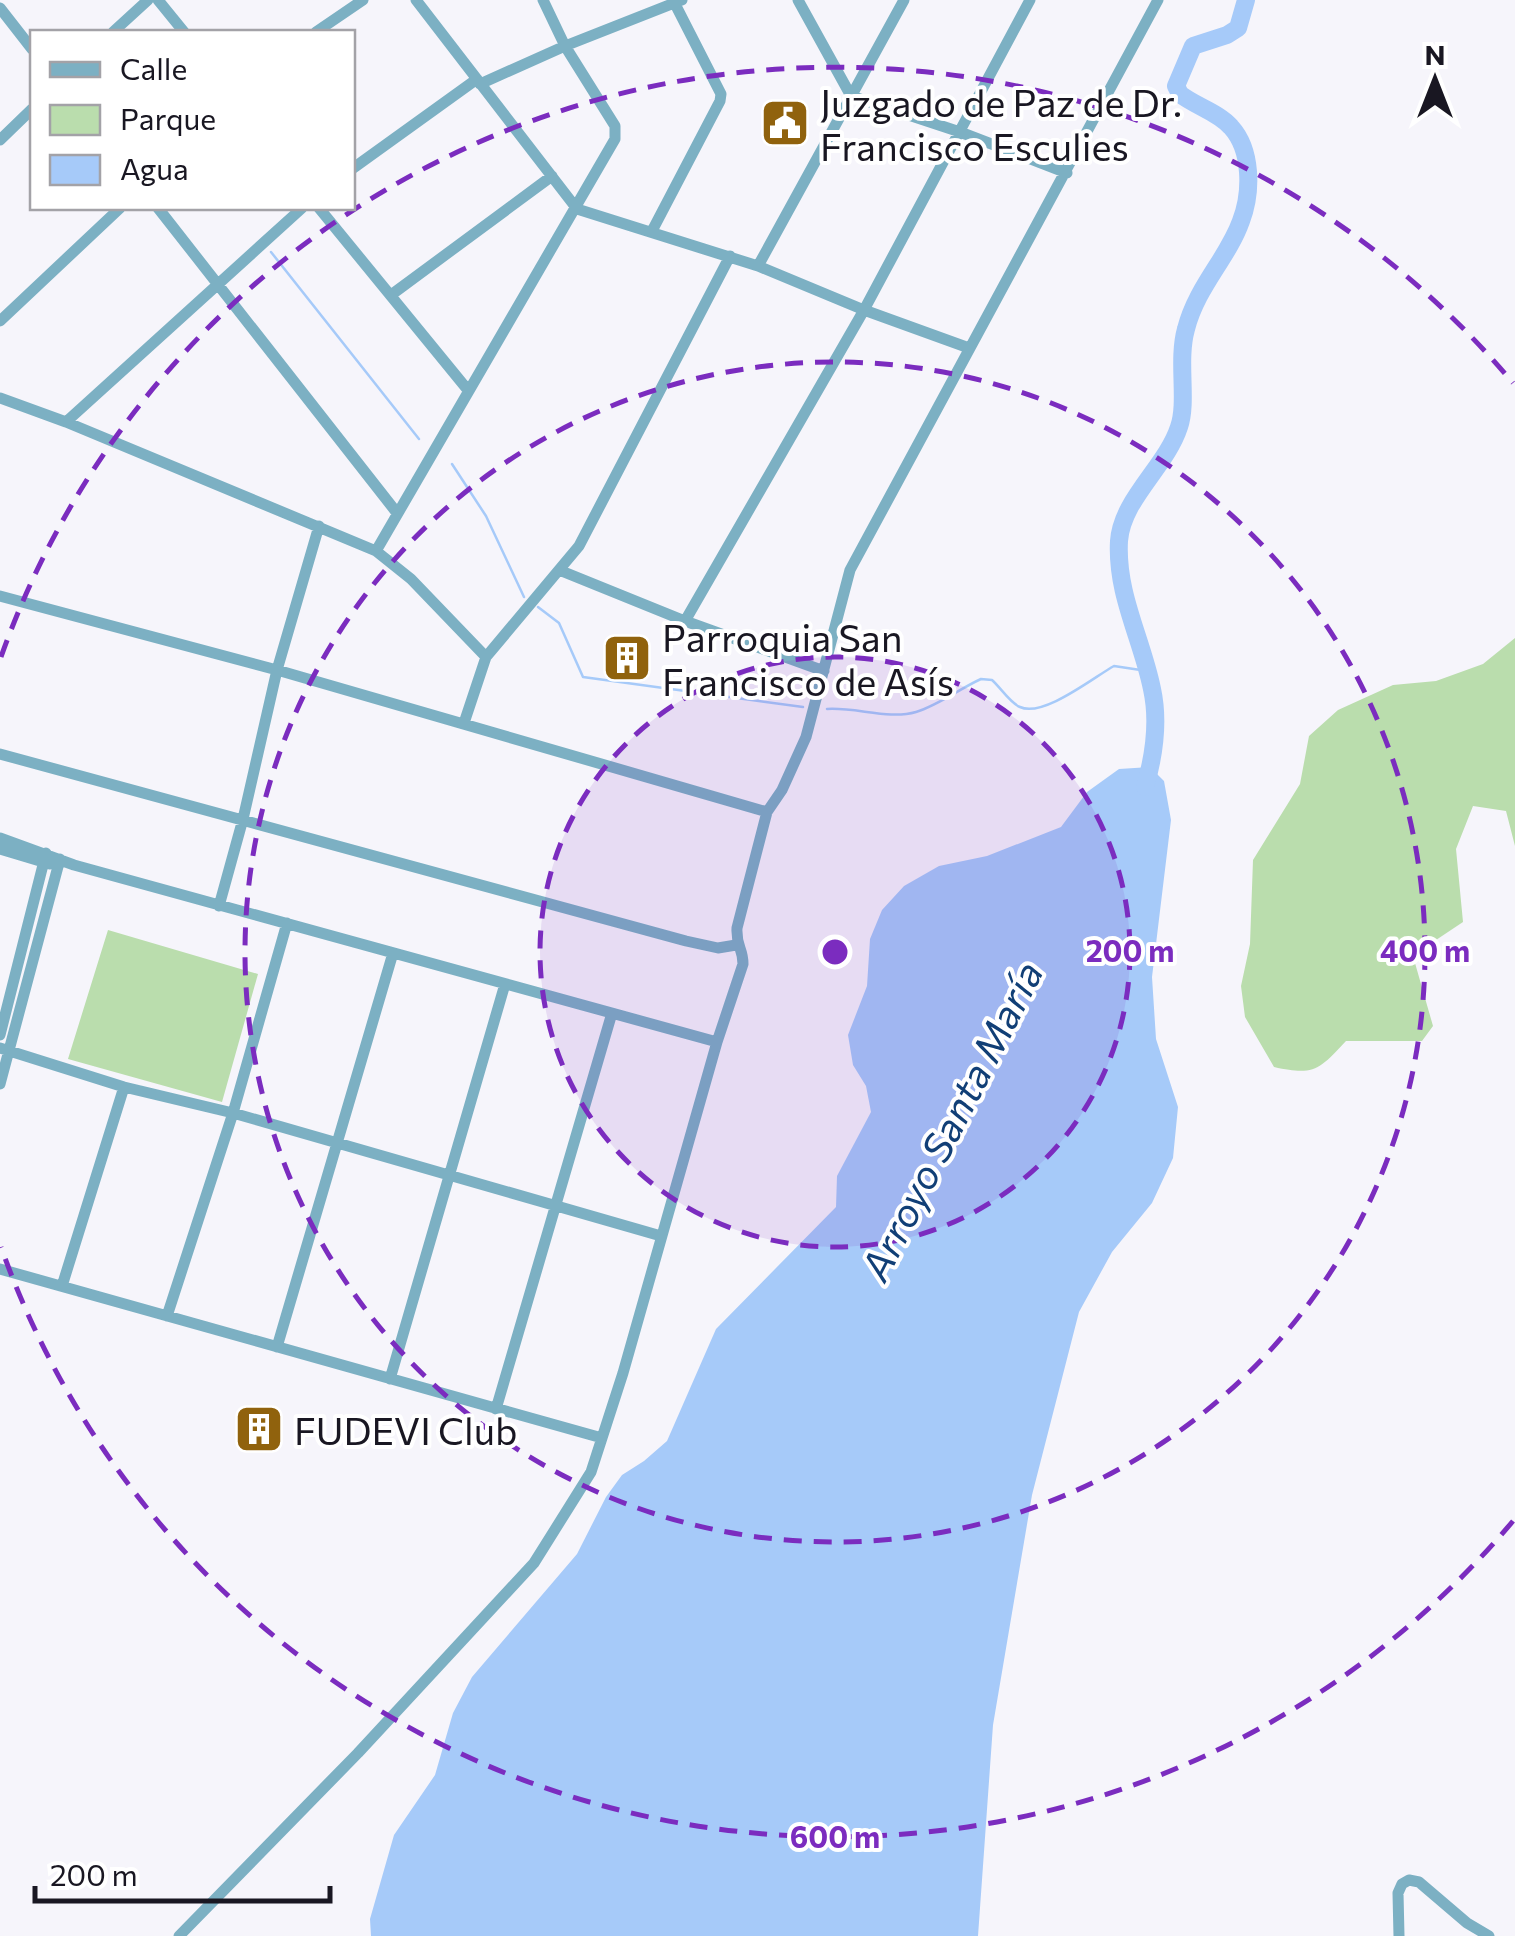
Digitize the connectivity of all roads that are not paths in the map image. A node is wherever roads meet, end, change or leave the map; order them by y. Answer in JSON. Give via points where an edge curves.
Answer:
{"nodes":[{"id":1,"x":148,"y":0,"type":"edge"},
{"id":2,"x":158,"y":0,"type":"edge"},
{"id":3,"x":363,"y":0,"type":"edge"},
{"id":4,"x":416,"y":0,"type":"edge"},
{"id":5,"x":543,"y":0,"type":"edge"},
{"id":6,"x":798,"y":0,"type":"edge"},
{"id":7,"x":904,"y":0,"type":"edge"},
{"id":8,"x":1030,"y":0,"type":"edge"},
{"id":9,"x":1158,"y":0,"type":"edge"},
{"id":10,"x":677,"y":1,"type":"edge"},
{"id":11,"x":0,"y":8,"type":"edge"},
{"id":12,"x":116,"y":30,"type":"edge"},
{"id":13,"x":182,"y":30,"type":"edge"},
{"id":14,"x":319,"y":30,"type":"edge"},
{"id":15,"x":566,"y":46,"type":"junction"},
{"id":16,"x":30,"y":47,"type":"edge"},
{"id":17,"x":479,"y":82,"type":"junction"},
{"id":18,"x":851,"y":96,"type":"junction"},
{"id":19,"x":30,"y":111,"type":"edge"},
{"id":20,"x":960,"y":132,"type":"junction"},
{"id":21,"x":0,"y":140,"type":"edge"},
{"id":22,"x":355,"y":167,"type":"edge"},
{"id":23,"x":1067,"y":172,"type":"junction"},
{"id":24,"x":552,"y":176,"type":"junction"},
{"id":25,"x":577,"y":209,"type":"junction"},
{"id":26,"x":118,"y":210,"type":"edge"},
{"id":27,"x":160,"y":210,"type":"edge"},
{"id":28,"x":300,"y":210,"type":"edge"},
{"id":29,"x":321,"y":210,"type":"edge"},
{"id":30,"x":652,"y":231,"type":"junction"},
{"id":31,"x":730,"y":256,"type":"junction"},
{"id":32,"x":758,"y":266,"type":"junction"},
{"id":33,"x":220,"y":284,"type":"junction"},
{"id":34,"x":390,"y":295,"type":"junction"},
{"id":35,"x":864,"y":310,"type":"junction"},
{"id":36,"x":0,"y":321,"type":"edge"},
{"id":37,"x":969,"y":348,"type":"junction"},
{"id":38,"x":467,"y":389,"type":"junction"},
{"id":39,"x":0,"y":398,"type":"edge"},
{"id":40,"x":66,"y":422,"type":"junction"},
{"id":41,"x":397,"y":513,"type":"junction"},
{"id":42,"x":320,"y":526,"type":"junction"},
{"id":43,"x":376,"y":550,"type":"junction"},
{"id":44,"x":559,"y":570,"type":"junction"},
{"id":45,"x":0,"y":596,"type":"edge"},
{"id":46,"x":685,"y":621,"type":"junction"},
{"id":47,"x":486,"y":658,"type":"junction"},
{"id":48,"x":277,"y":670,"type":"junction"},
{"id":49,"x":824,"y":671,"type":"junction"},
{"id":50,"x":464,"y":723,"type":"junction"},
{"id":51,"x":0,"y":754,"type":"edge"},
{"id":52,"x":767,"y":812,"type":"junction"},
{"id":53,"x":243,"y":819,"type":"junction"},
{"id":54,"x":0,"y":838,"type":"edge"},
{"id":55,"x":0,"y":848,"type":"edge"},
{"id":56,"x":45,"y":858,"type":"junction"},
{"id":57,"x":59,"y":862,"type":"junction"},
{"id":58,"x":219,"y":906,"type":"junction"},
{"id":59,"x":288,"y":924,"type":"junction"},
{"id":60,"x":736,"y":945,"type":"junction"},
{"id":61,"x":392,"y":953,"type":"junction"},
{"id":62,"x":505,"y":984,"type":"junction"},
{"id":63,"x":612,"y":1013,"type":"junction"},
{"id":64,"x":0,"y":1034,"type":"edge"},
{"id":65,"x":717,"y":1042,"type":"junction"},
{"id":66,"x":5,"y":1050,"type":"edge"},
{"id":67,"x":0,"y":1084,"type":"edge"},
{"id":68,"x":124,"y":1087,"type":"junction"},
{"id":69,"x":233,"y":1112,"type":"junction"},
{"id":70,"x":339,"y":1143,"type":"junction"},
{"id":71,"x":448,"y":1174,"type":"junction"},
{"id":72,"x":555,"y":1205,"type":"junction"},
{"id":73,"x":661,"y":1236,"type":"junction"},
{"id":74,"x":0,"y":1269,"type":"edge"},
{"id":75,"x":62,"y":1286,"type":"junction"},
{"id":76,"x":166,"y":1316,"type":"junction"},
{"id":77,"x":278,"y":1347,"type":"junction"},
{"id":78,"x":390,"y":1378,"type":"junction"},
{"id":79,"x":496,"y":1408,"type":"junction"},
{"id":80,"x":602,"y":1438,"type":"junction"},
{"id":81,"x":179,"y":1936,"type":"edge"},
{"id":82,"x":1399,"y":1936,"type":"edge"},
{"id":83,"x":1489,"y":1936,"type":"edge"}],
"edges":[{"from":1,"to":12,"type":"street"},
{"from":2,"to":13,"type":"street"},
{"from":3,"to":14,"type":"street"},
{"from":4,"to":17,"type":"street"},
{"from":5,"to":15,"type":"street"},
{"from":6,"to":18,"type":"street"},
{"from":7,"to":18,"type":"street"},
{"from":8,"to":20,"type":"street"},
{"from":9,"to":23,"type":"street"},
{"from":10,"to":15,"type":"street"},
{"from":10,"to":30,"type":"street","via":[[721,94]]},
{"from":11,"to":16,"type":"street"},
{"from":15,"to":17,"type":"street"},
{"from":15,"to":25,"type":"street","via":[[615,126],[615,139]]},
{"from":17,"to":22,"type":"street"},
{"from":17,"to":24,"type":"street"},
{"from":18,"to":20,"type":"street"},
{"from":18,"to":32,"type":"street"},
{"from":19,"to":21,"type":"street"},
{"from":20,"to":23,"type":"street"},
{"from":20,"to":35,"type":"street"},
{"from":23,"to":37,"type":"street"},
{"from":24,"to":25,"type":"street"},
{"from":24,"to":34,"type":"street"},
{"from":25,"to":30,"type":"street"},
{"from":25,"to":38,"type":"street"},
{"from":26,"to":36,"type":"street"},
{"from":27,"to":33,"type":"street"},
{"from":28,"to":33,"type":"street"},
{"from":29,"to":34,"type":"street"},
{"from":30,"to":31,"type":"street"},
{"from":31,"to":32,"type":"street"},
{"from":31,"to":44,"type":"street","via":[[578,546]]},
{"from":32,"to":35,"type":"street"},
{"from":33,"to":40,"type":"street"},
{"from":33,"to":41,"type":"street"},
{"from":34,"to":38,"type":"street"},
{"from":35,"to":37,"type":"street"},
{"from":35,"to":46,"type":"street"},
{"from":37,"to":49,"type":"street","via":[[850,570]]},
{"from":38,"to":41,"type":"street"},
{"from":39,"to":40,"type":"street"},
{"from":40,"to":42,"type":"street"},
{"from":41,"to":43,"type":"street"},
{"from":42,"to":43,"type":"street"},
{"from":42,"to":48,"type":"street"},
{"from":43,"to":47,"type":"street"},
{"from":44,"to":46,"type":"street"},
{"from":44,"to":47,"type":"street"},
{"from":45,"to":48,"type":"street"},
{"from":46,"to":49,"type":"street"},
{"from":47,"to":50,"type":"street"},
{"from":48,"to":50,"type":"street"},
{"from":48,"to":53,"type":"street"},
{"from":49,"to":52,"type":"street","via":[[800,755]]},
{"from":50,"to":52,"type":"street"},
{"from":51,"to":53,"type":"street"},
{"from":52,"to":60,"type":"street"},
{"from":53,"to":58,"type":"street"},
{"from":53,"to":60,"type":"street","via":[[686,941]]},
{"from":54,"to":56,"type":"street"},
{"from":55,"to":56,"type":"street"},
{"from":56,"to":57,"type":"street"},
{"from":56,"to":64,"type":"street"},
{"from":57,"to":58,"type":"street"},
{"from":57,"to":66,"type":"street"},
{"from":58,"to":59,"type":"street"},
{"from":59,"to":61,"type":"street"},
{"from":59,"to":69,"type":"street"},
{"from":60,"to":65,"type":"street","via":[[744,964]]},
{"from":61,"to":62,"type":"street"},
{"from":61,"to":70,"type":"street"},
{"from":62,"to":63,"type":"street"},
{"from":62,"to":71,"type":"street"},
{"from":63,"to":65,"type":"street"},
{"from":63,"to":72,"type":"street"},
{"from":65,"to":73,"type":"street"},
{"from":66,"to":67,"type":"street"},
{"from":66,"to":68,"type":"street"},
{"from":68,"to":69,"type":"street"},
{"from":68,"to":75,"type":"street"},
{"from":69,"to":70,"type":"street"},
{"from":69,"to":76,"type":"street"},
{"from":70,"to":71,"type":"street"},
{"from":70,"to":77,"type":"street"},
{"from":71,"to":72,"type":"street"},
{"from":71,"to":78,"type":"street"},
{"from":72,"to":73,"type":"street"},
{"from":72,"to":79,"type":"street"},
{"from":73,"to":80,"type":"street"},
{"from":74,"to":75,"type":"street"},
{"from":75,"to":76,"type":"street"},
{"from":76,"to":77,"type":"street"},
{"from":77,"to":78,"type":"street"},
{"from":78,"to":79,"type":"street"},
{"from":79,"to":80,"type":"street"},
{"from":80,"to":81,"type":"street","via":[[592,1472],[534,1563]]},
{"from":82,"to":83,"type":"street","via":[[1398,1893],[1405,1881],[1419,1882]]}]}
